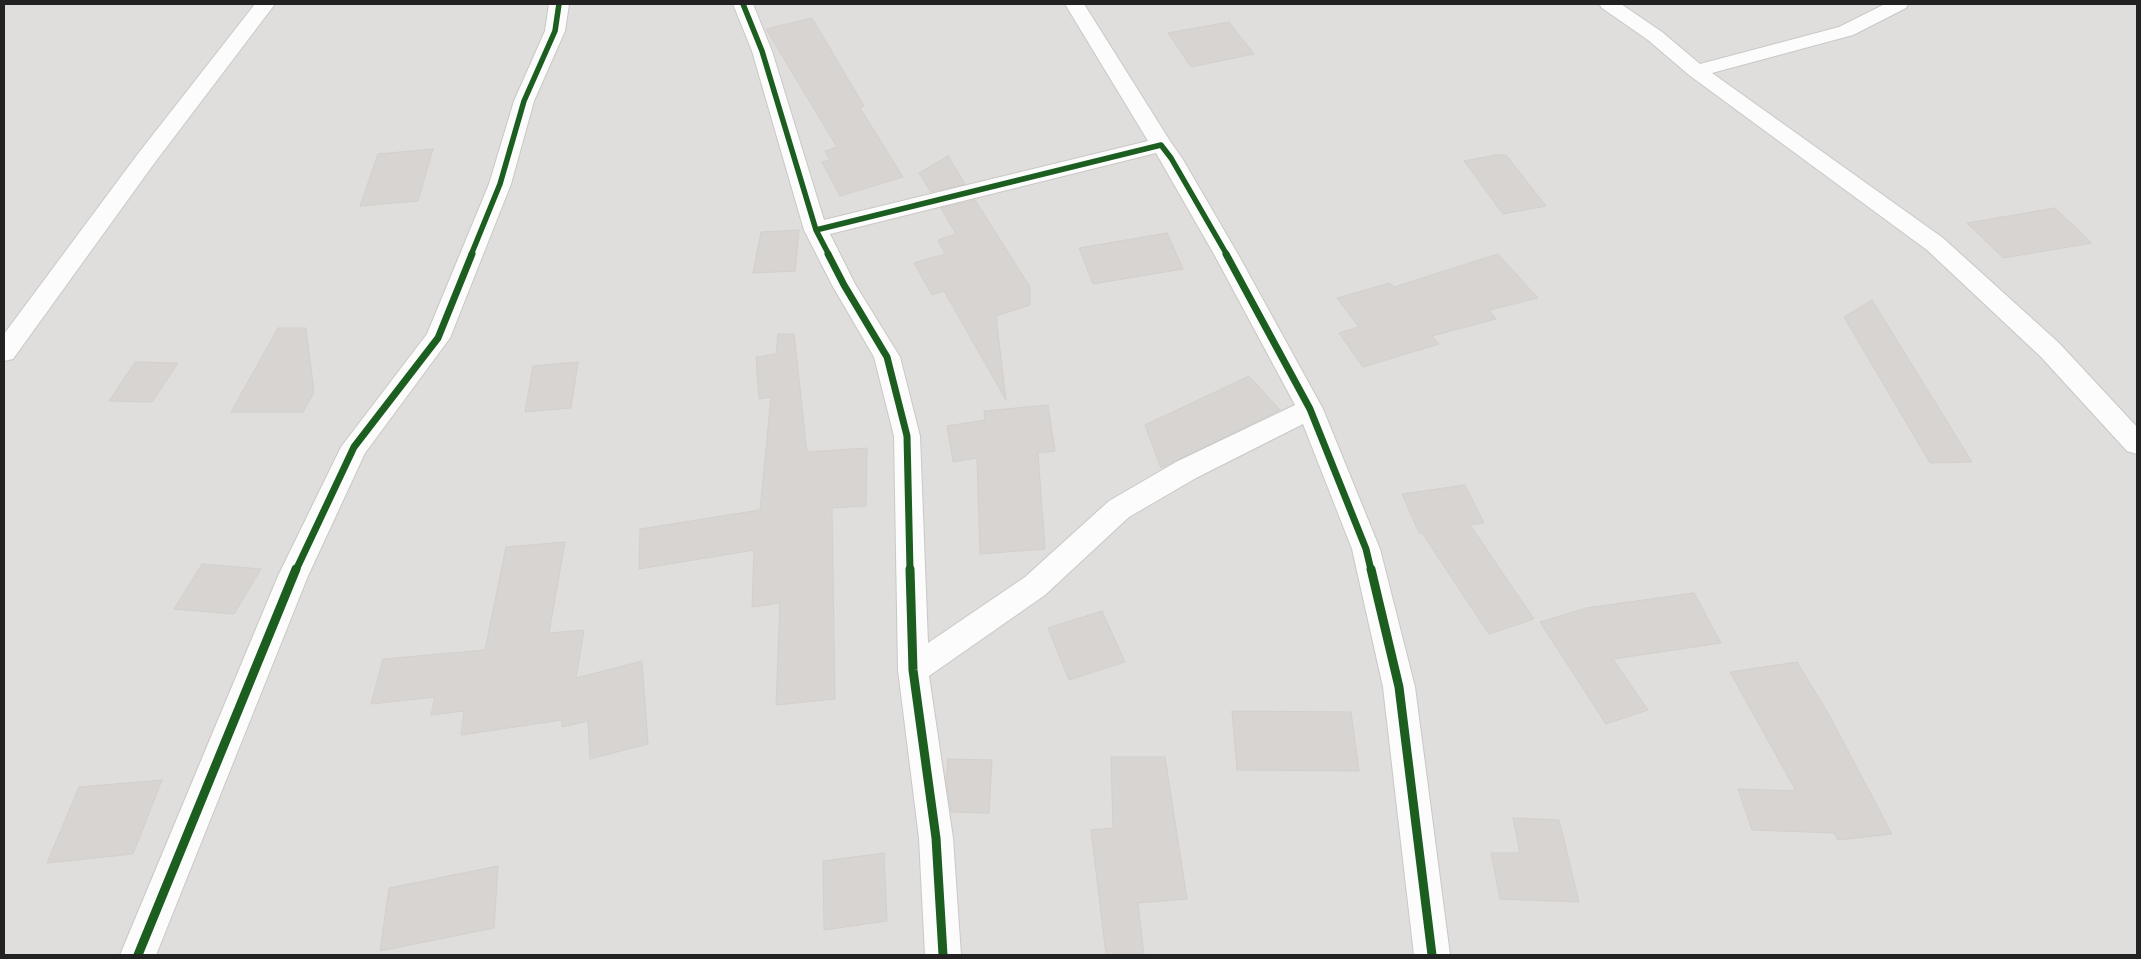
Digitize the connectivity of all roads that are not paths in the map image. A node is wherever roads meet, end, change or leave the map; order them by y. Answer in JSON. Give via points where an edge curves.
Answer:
{"nodes":[{"id":1,"x":265,"y":4,"type":"edge"},
{"id":2,"x":559,"y":4,"type":"edge"},
{"id":3,"x":743,"y":4,"type":"edge"},
{"id":4,"x":1075,"y":4,"type":"edge"},
{"id":5,"x":1609,"y":4,"type":"edge"},
{"id":6,"x":1899,"y":4,"type":"edge"},
{"id":7,"x":1696,"y":71,"type":"junction"},
{"id":8,"x":1161,"y":145,"type":"junction"},
{"id":9,"x":816,"y":230,"type":"junction"},
{"id":10,"x":4,"y":352,"type":"edge"},
{"id":11,"x":1310,"y":409,"type":"junction"},
{"id":12,"x":2137,"y":444,"type":"edge"},
{"id":13,"x":913,"y":670,"type":"junction"},
{"id":14,"x":138,"y":955,"type":"edge"},
{"id":15,"x":943,"y":955,"type":"edge"},
{"id":16,"x":1432,"y":955,"type":"edge"}],
"edges":[{"from":1,"to":10,"type":"street"},
{"from":2,"to":14,"type":"street","via":[[554,31],[524,101],[500,184],[438,338],[354,447],[293,576]]},
{"from":3,"to":9,"type":"street","via":[[762,51]]},
{"from":4,"to":8,"type":"street"},
{"from":5,"to":7,"type":"street","via":[[1655,36]]},
{"from":6,"to":7,"type":"street","via":[[1846,31]]},
{"from":7,"to":12,"type":"street","via":[[1935,244],[2050,350]]},
{"from":8,"to":9,"type":"street"},
{"from":8,"to":11,"type":"street","via":[[1227,256]]},
{"from":9,"to":13,"type":"street","via":[[844,286],[887,357],[907,436]]},
{"from":11,"to":13,"type":"street","via":[[1186,470],[1119,509],[1035,586]]},
{"from":11,"to":16,"type":"street","via":[[1366,549],[1399,687]]},
{"from":13,"to":15,"type":"street","via":[[936,838]]}]}
